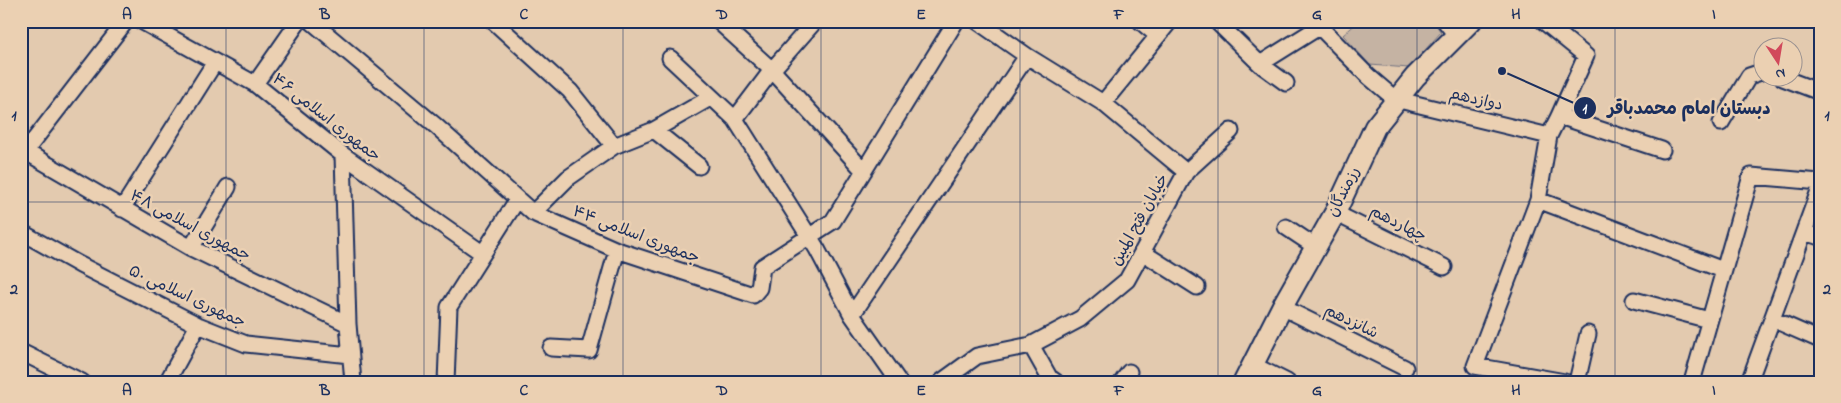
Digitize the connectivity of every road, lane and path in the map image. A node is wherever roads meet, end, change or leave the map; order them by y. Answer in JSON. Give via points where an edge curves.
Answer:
{"nodes":[{"id":1,"x":126,"y":21,"type":"edge"},
{"id":2,"x":141,"y":21,"type":"edge"},
{"id":3,"x":299,"y":21,"type":"edge"},
{"id":4,"x":311,"y":21,"type":"edge"},
{"id":5,"x":493,"y":21,"type":"edge"},
{"id":6,"x":718,"y":21,"type":"edge"},
{"id":7,"x":815,"y":21,"type":"edge"},
{"id":8,"x":956,"y":21,"type":"edge"},
{"id":9,"x":977,"y":21,"type":"edge"},
{"id":10,"x":1140,"y":21,"type":"edge"},
{"id":11,"x":1170,"y":21,"type":"edge"},
{"id":12,"x":1216,"y":21,"type":"edge"},
{"id":13,"x":1543,"y":21,"type":"edge"},
{"id":14,"x":1316,"y":24,"type":"edge"},
{"id":15,"x":1457,"y":26,"type":"edge"},
{"id":16,"x":1158,"y":36,"type":"junction"},
{"id":17,"x":1027,"y":56,"type":"junction"},
{"id":18,"x":670,"y":58,"type":"dead end"},
{"id":19,"x":215,"y":62,"type":"junction"},
{"id":20,"x":1260,"y":64,"type":"junction"},
{"id":21,"x":772,"y":70,"type":"junction"},
{"id":22,"x":1754,"y":74,"type":"edge"},
{"id":23,"x":1286,"y":83,"type":"dead end"},
{"id":24,"x":256,"y":84,"type":"junction"},
{"id":25,"x":1804,"y":86,"type":"edge"},
{"id":26,"x":1820,"y":92,"type":"edge"},
{"id":27,"x":710,"y":98,"type":"junction"},
{"id":28,"x":1395,"y":99,"type":"junction"},
{"id":29,"x":1103,"y":102,"type":"junction"},
{"id":30,"x":1559,"y":116,"type":"junction"},
{"id":31,"x":735,"y":119,"type":"junction"},
{"id":32,"x":1721,"y":123,"type":"dead end"},
{"id":33,"x":654,"y":130,"type":"junction"},
{"id":34,"x":1230,"y":131,"type":"dead end"},
{"id":35,"x":1549,"y":136,"type":"junction"},
{"id":36,"x":614,"y":146,"type":"junction"},
{"id":37,"x":1662,"y":150,"type":"dead end"},
{"id":38,"x":22,"y":152,"type":"edge"},
{"id":39,"x":343,"y":155,"type":"junction"},
{"id":40,"x":699,"y":166,"type":"dead end"},
{"id":41,"x":864,"y":171,"type":"junction"},
{"id":42,"x":1186,"y":172,"type":"junction"},
{"id":43,"x":1820,"y":182,"type":"edge"},
{"id":44,"x":228,"y":187,"type":"dead end"},
{"id":45,"x":1820,"y":188,"type":"edge"},
{"id":46,"x":517,"y":200,"type":"junction"},
{"id":47,"x":1538,"y":200,"type":"junction"},
{"id":48,"x":122,"y":209,"type":"junction"},
{"id":49,"x":533,"y":213,"type":"junction"},
{"id":50,"x":1335,"y":213,"type":"junction"},
{"id":51,"x":1286,"y":227,"type":"dead end"},
{"id":52,"x":21,"y":232,"type":"edge"},
{"id":53,"x":1804,"y":232,"type":"junction"},
{"id":54,"x":1820,"y":237,"type":"edge"},
{"id":55,"x":809,"y":238,"type":"junction"},
{"id":56,"x":1316,"y":247,"type":"junction"},
{"id":57,"x":191,"y":248,"type":"junction"},
{"id":58,"x":617,"y":250,"type":"junction"},
{"id":59,"x":1142,"y":252,"type":"junction"},
{"id":60,"x":482,"y":253,"type":"junction"},
{"id":61,"x":1444,"y":267,"type":"dead end"},
{"id":62,"x":1723,"y":270,"type":"junction"},
{"id":63,"x":1197,"y":287,"type":"dead end"},
{"id":64,"x":1634,"y":300,"type":"dead end"},
{"id":65,"x":1282,"y":307,"type":"junction"},
{"id":66,"x":852,"y":314,"type":"junction"},
{"id":67,"x":1772,"y":319,"type":"junction"},
{"id":68,"x":1709,"y":320,"type":"junction"},
{"id":69,"x":348,"y":324,"type":"junction"},
{"id":70,"x":198,"y":325,"type":"junction"},
{"id":71,"x":1588,"y":334,"type":"dead end"},
{"id":72,"x":1820,"y":340,"type":"edge"},
{"id":73,"x":1031,"y":345,"type":"junction"},
{"id":74,"x":551,"y":348,"type":"dead end"},
{"id":75,"x":21,"y":352,"type":"edge"},
{"id":76,"x":350,"y":355,"type":"junction"},
{"id":77,"x":1405,"y":368,"type":"dead end"},
{"id":78,"x":1249,"y":373,"type":"edge"},
{"id":79,"x":82,"y":382,"type":"edge"},
{"id":80,"x":167,"y":382,"type":"edge"},
{"id":81,"x":353,"y":382,"type":"edge"},
{"id":82,"x":446,"y":382,"type":"edge"},
{"id":83,"x":899,"y":382,"type":"edge"},
{"id":84,"x":941,"y":382,"type":"edge"},
{"id":85,"x":1056,"y":382,"type":"edge"},
{"id":86,"x":1287,"y":382,"type":"edge"},
{"id":87,"x":1565,"y":382,"type":"edge"},
{"id":88,"x":1578,"y":382,"type":"edge"},
{"id":89,"x":1692,"y":382,"type":"edge"},
{"id":90,"x":1749,"y":382,"type":"edge"}],
"edges":[{"from":1,"to":38,"type":"street"},
{"from":2,"to":19,"type":"street","name":"جمهوری اسلامی ۴۶"},
{"from":3,"to":24,"type":"street"},
{"from":4,"to":46,"type":"street","name":"جمهوری اسلامی ۴۴","via":[[436,126]]},
{"from":5,"to":36,"type":"street","via":[[570,91]]},
{"from":6,"to":21,"type":"street"},
{"from":7,"to":21,"type":"street"},
{"from":8,"to":41,"type":"street"},
{"from":9,"to":17,"type":"street"},
{"from":10,"to":16,"type":"street"},
{"from":11,"to":16,"type":"street"},
{"from":12,"to":20,"type":"street"},
{"from":13,"to":30,"type":"street","via":[[1586,56]]},
{"from":14,"to":20,"type":"street"},
{"from":14,"to":28,"type":"street"},
{"from":15,"to":28,"type":"main road","name":"رزمندگان"},
{"from":16,"to":29,"type":"street"},
{"from":17,"to":29,"type":"street"},
{"from":17,"to":66,"type":"street"},
{"from":18,"to":27,"type":"street"},
{"from":19,"to":24,"type":"street","name":"جمهوری اسلامی ۴۶"},
{"from":19,"to":48,"type":"street"},
{"from":20,"to":23,"type":"street"},
{"from":21,"to":31,"type":"street"},
{"from":21,"to":41,"type":"street"},
{"from":22,"to":32,"type":"street","via":[[1749,76]]},
{"from":24,"to":39,"type":"street","name":"جمهوری اسلامی ۴۶"},
{"from":25,"to":26,"type":"street"},
{"from":27,"to":31,"type":"street"},
{"from":27,"to":33,"type":"street"},
{"from":28,"to":35,"type":"street","name":"دوازدهم"},
{"from":28,"to":50,"type":"main road","name":"رزمندگان","via":[[1375,127]]},
{"from":29,"to":42,"type":"street"},
{"from":30,"to":35,"type":"street"},
{"from":30,"to":37,"type":"street"},
{"from":31,"to":55,"type":"street"},
{"from":33,"to":36,"type":"street"},
{"from":33,"to":40,"type":"street"},
{"from":34,"to":42,"type":"street","name":"خیابان فتح المبین"},
{"from":35,"to":47,"type":"street"},
{"from":36,"to":49,"type":"street","via":[[568,178]]},
{"from":38,"to":48,"type":"street","name":"جمهوری اسلامی ۴۸"},
{"from":39,"to":60,"type":"street","name":"جمهوری اسلامی ۴۶"},
{"from":39,"to":69,"type":"street"},
{"from":41,"to":55,"type":"street","via":[[833,221]]},
{"from":42,"to":59,"type":"street","name":"خیابان فتح المبین"},
{"from":43,"to":62,"type":"street","via":[[1751,176]]},
{"from":44,"to":57,"type":"street"},
{"from":45,"to":53,"type":"street"},
{"from":46,"to":49,"type":"street","name":"جمهوری اسلامی ۴۴"},
{"from":46,"to":60,"type":"street"},
{"from":47,"to":62,"type":"street"},
{"from":47,"to":87,"type":"street","via":[[1475,366]]},
{"from":48,"to":57,"type":"street","name":"جمهوری اسلامی ۴۸"},
{"from":49,"to":58,"type":"street","name":"جمهوری اسلامی ۴۴"},
{"from":50,"to":56,"type":"main road","name":"رزمندگان"},
{"from":50,"to":61,"type":"street","name":"چهاردهم"},
{"from":51,"to":56,"type":"street"},
{"from":52,"to":70,"type":"street","name":"جمهوری اسلامی ۵۰"},
{"from":53,"to":54,"type":"street"},
{"from":53,"to":67,"type":"street"},
{"from":55,"to":58,"type":"street","name":"جمهوری اسلامی ۴۴","via":[[762,267],[759,288],[753,295]]},
{"from":55,"to":66,"type":"street"},
{"from":56,"to":65,"type":"main road","name":"رزمندگان"},
{"from":57,"to":69,"type":"street","name":"جمهوری اسلامی ۴۸"},
{"from":58,"to":74,"type":"street","via":[[589,350]]},
{"from":59,"to":63,"type":"street"},
{"from":59,"to":73,"type":"street","name":"خیابان فتح المبین","via":[[1127,280],[1120,286],[1080,319]]},
{"from":60,"to":82,"type":"street","via":[[449,307]]},
{"from":62,"to":68,"type":"street"},
{"from":64,"to":68,"type":"street"},
{"from":65,"to":77,"type":"street","name":"شانزدهم"},
{"from":65,"to":78,"type":"main road","name":"رزمندگان"},
{"from":66,"to":83,"type":"street"},
{"from":67,"to":72,"type":"street"},
{"from":67,"to":90,"type":"street"},
{"from":68,"to":89,"type":"street"},
{"from":69,"to":76,"type":"street"},
{"from":70,"to":76,"type":"street","name":"جمهوری اسلامی ۵۰","via":[[246,344]]},
{"from":70,"to":80,"type":"street"},
{"from":71,"to":88,"type":"street"},
{"from":73,"to":84,"type":"street","name":"خیابان فتح المبین","via":[[976,356]]},
{"from":73,"to":85,"type":"street","via":[[1049,377]]},
{"from":75,"to":79,"type":"street"},
{"from":76,"to":81,"type":"street"},
{"from":78,"to":86,"type":"street"}]}
